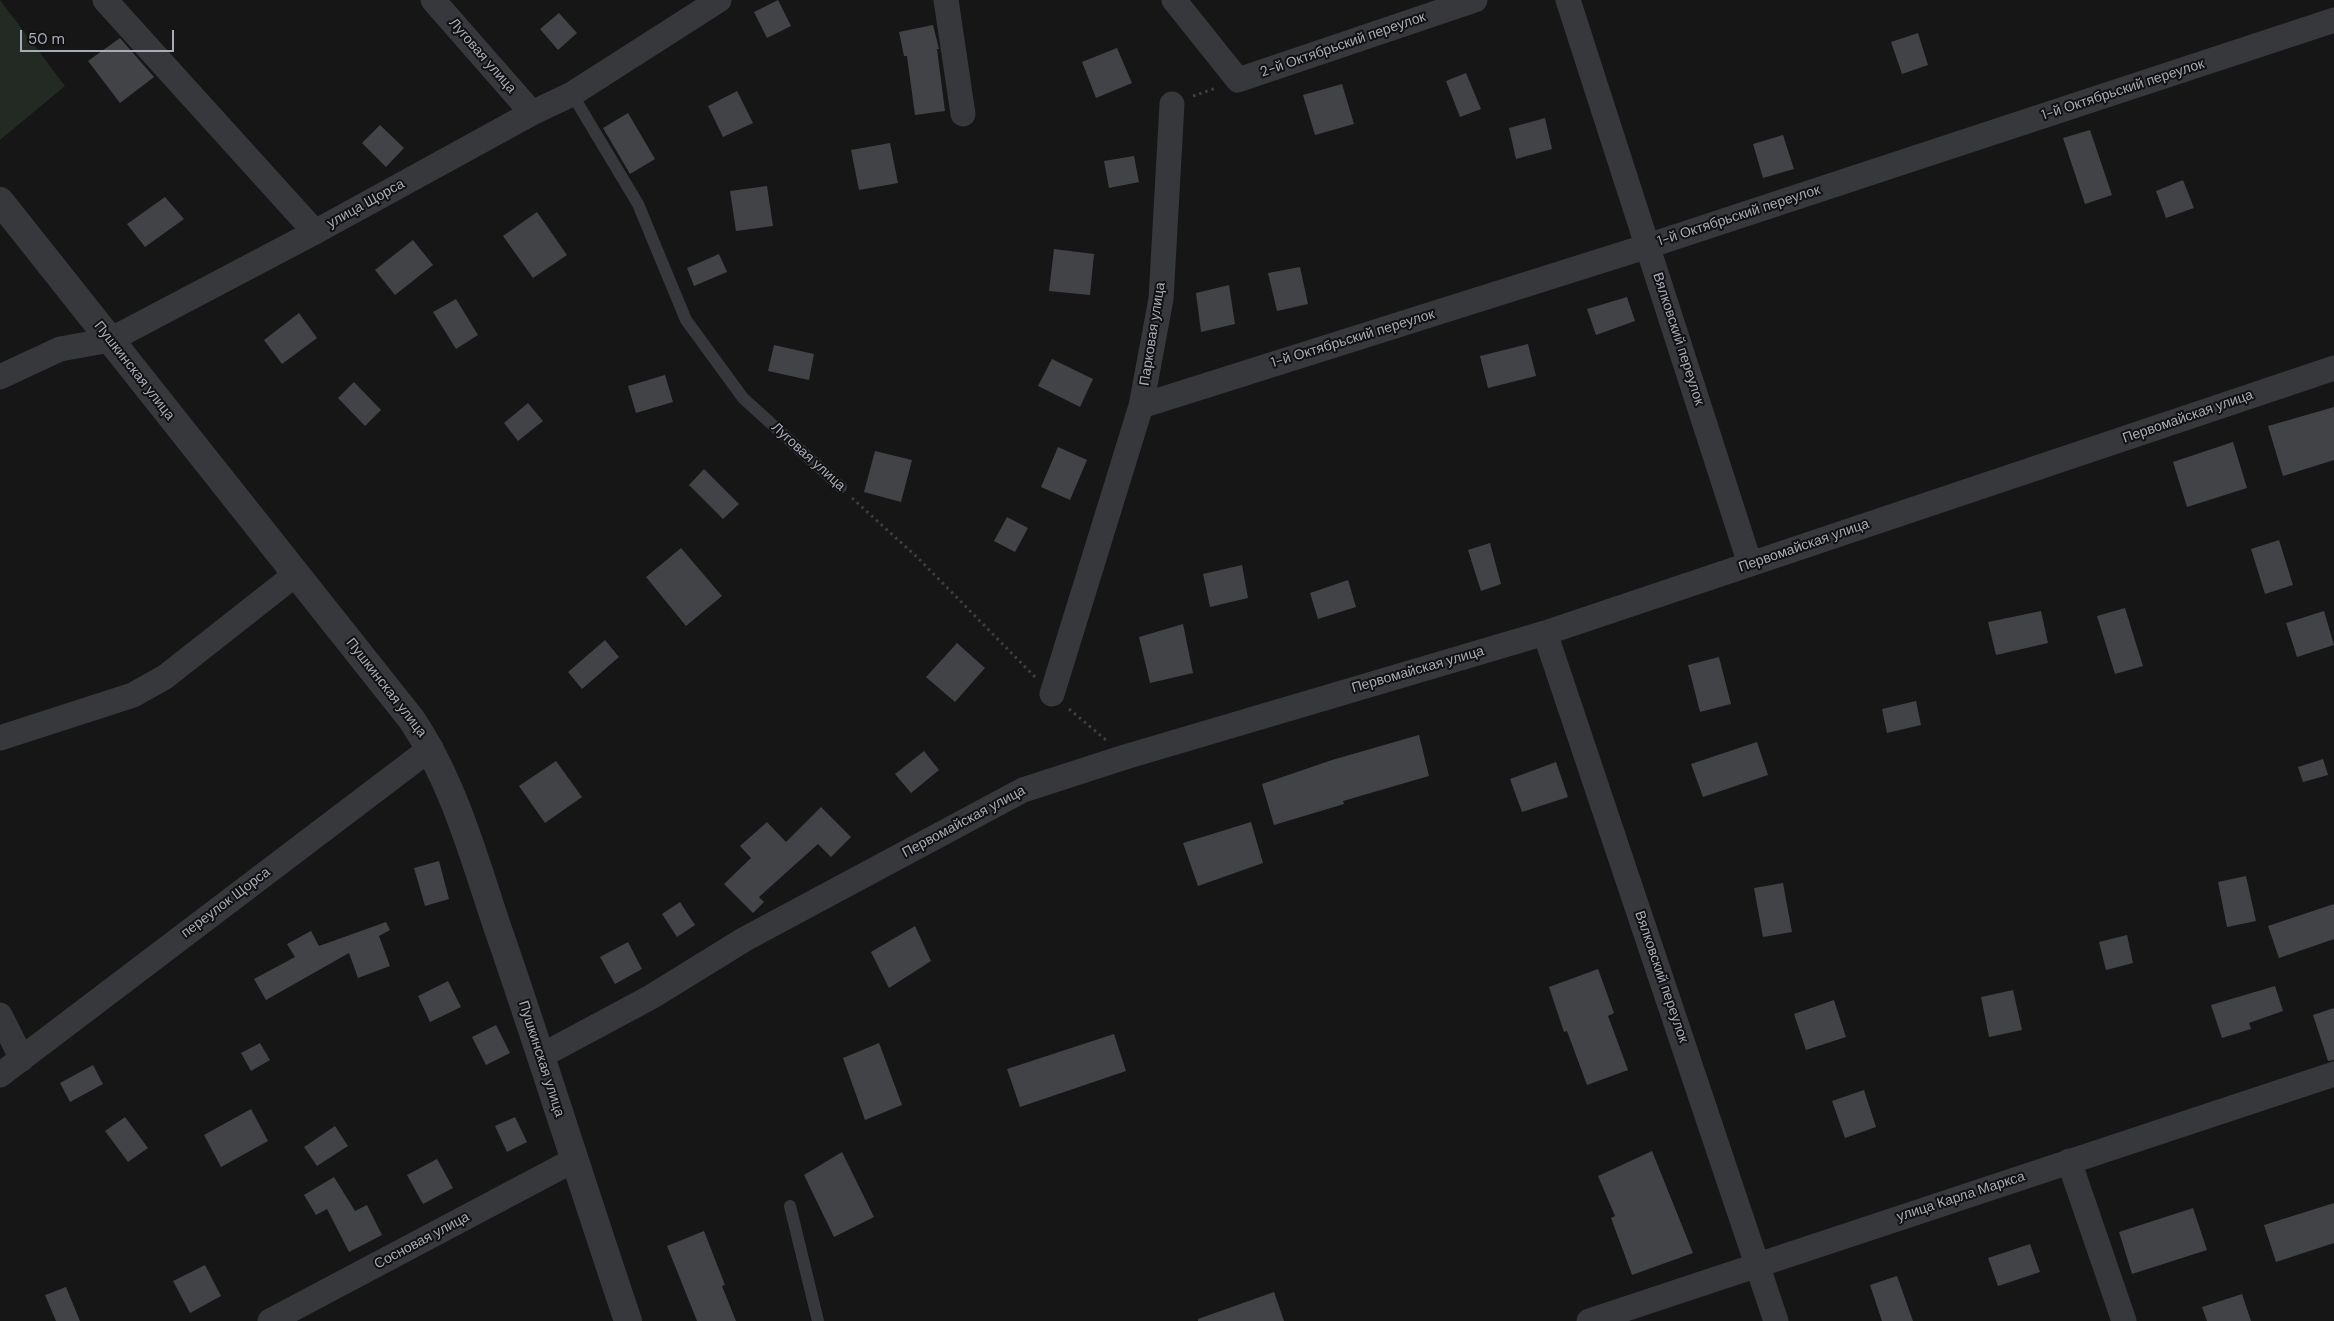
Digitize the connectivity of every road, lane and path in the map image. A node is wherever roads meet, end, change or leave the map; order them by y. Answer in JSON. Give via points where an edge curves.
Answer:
{"nodes":[{"id":1,"x":105,"y":0,"type":"edge"},
{"id":2,"x":433,"y":0,"type":"edge"},
{"id":3,"x":719,"y":0,"type":"edge"},
{"id":4,"x":946,"y":0,"type":"edge"},
{"id":5,"x":1174,"y":0,"type":"edge"},
{"id":6,"x":1475,"y":0,"type":"edge"},
{"id":7,"x":1568,"y":0,"type":"edge"},
{"id":8,"x":2334,"y":20,"type":"edge"},
{"id":9,"x":1238,"y":80,"type":"junction"},
{"id":10,"x":572,"y":94,"type":"junction"},
{"id":11,"x":1172,"y":104,"type":"joint"},
{"id":12,"x":532,"y":113,"type":"junction"},
{"id":13,"x":963,"y":114,"type":"dead end"},
{"id":14,"x":0,"y":201,"type":"edge"},
{"id":15,"x":315,"y":232,"type":"junction"},
{"id":16,"x":1648,"y":246,"type":"junction"},
{"id":17,"x":110,"y":340,"type":"junction"},
{"id":18,"x":2334,"y":368,"type":"edge"},
{"id":19,"x":0,"y":377,"type":"edge"},
{"id":20,"x":1141,"y":406,"type":"junction"},
{"id":21,"x":841,"y":487,"type":"joint"},
{"id":22,"x":1750,"y":564,"type":"junction"},
{"id":23,"x":296,"y":574,"type":"junction"},
{"id":24,"x":1545,"y":633,"type":"junction"},
{"id":25,"x":1052,"y":694,"type":"junction"},
{"id":26,"x":0,"y":738,"type":"edge"},
{"id":27,"x":431,"y":748,"type":"junction"},
{"id":28,"x":1125,"y":757,"type":"junction"},
{"id":29,"x":0,"y":1016,"type":"edge"},
{"id":30,"x":541,"y":1056,"type":"junction"},
{"id":31,"x":22,"y":1059,"type":"junction"},
{"id":32,"x":2334,"y":1074,"type":"edge"},
{"id":33,"x":0,"y":1075,"type":"edge"},
{"id":34,"x":574,"y":1160,"type":"junction"},
{"id":35,"x":2069,"y":1161,"type":"junction"},
{"id":36,"x":790,"y":1206,"type":"dead end"},
{"id":37,"x":1758,"y":1264,"type":"junction"},
{"id":38,"x":270,"y":1321,"type":"edge"},
{"id":39,"x":628,"y":1321,"type":"edge"},
{"id":40,"x":818,"y":1321,"type":"edge"},
{"id":41,"x":1588,"y":1321,"type":"edge"},
{"id":42,"x":1776,"y":1321,"type":"edge"},
{"id":43,"x":2124,"y":1321,"type":"edge"}],
"edges":[{"from":1,"to":15,"type":"street"},
{"from":2,"to":12,"type":"street","name":"Луговая улица"},
{"from":3,"to":10,"type":"street","name":"улица Щорса"},
{"from":4,"to":13,"type":"street"},
{"from":5,"to":9,"type":"street"},
{"from":6,"to":9,"type":"street","name":"2-й Октябрьский переулок"},
{"from":7,"to":16,"type":"street","name":"Вялковский переулок"},
{"from":8,"to":16,"type":"street","name":"1-й Октябрьский переулок"},
{"from":9,"to":11,"type":"path"},
{"from":10,"to":12,"type":"street","name":"улица Щорса"},
{"from":10,"to":21,"type":"lane","name":"Луговая улица","via":[[638,204],[686,320],[743,398]]},
{"from":11,"to":20,"type":"street","name":"Парковая улица","via":[[1161,299]]},
{"from":12,"to":15,"type":"street","name":"улица Щорса"},
{"from":14,"to":17,"type":"street","name":"Пушкинская улица"},
{"from":15,"to":17,"type":"street","name":"улица Щорса"},
{"from":16,"to":20,"type":"street","name":"1-й Октябрьский переулок"},
{"from":16,"to":22,"type":"street","name":"Вялковский переулок"},
{"from":17,"to":19,"type":"street","name":"улица Щорса","via":[[60,349]]},
{"from":17,"to":23,"type":"street","name":"Пушкинская улица"},
{"from":18,"to":22,"type":"street","name":"Первомайская улица"},
{"from":20,"to":25,"type":"street","name":"Парковая улица"},
{"from":21,"to":25,"type":"path","name":"Луговая улица","via":[[918,558]]},
{"from":22,"to":24,"type":"street","name":"Первомайская улица"},
{"from":23,"to":26,"type":"street","via":[[165,677],[133,694]]},
{"from":23,"to":27,"type":"street","name":"Пушкинская улица"},
{"from":24,"to":28,"type":"street","name":"Первомайская улица"},
{"from":24,"to":37,"type":"street","name":"Вялковский переулок"},
{"from":25,"to":28,"type":"path","name":"Луговая улица"},
{"from":27,"to":30,"type":"street","name":"Пушкинская улица","via":[[446,781]]},
{"from":27,"to":31,"type":"street","name":"переулок Щорса"},
{"from":28,"to":30,"type":"street","name":"Первомайская улица","via":[[1023,790],[745,940],[652,997]]},
{"from":29,"to":31,"type":"street"},
{"from":30,"to":34,"type":"street","name":"Пушкинская улица"},
{"from":31,"to":33,"type":"street","name":"переулок Щорса"},
{"from":32,"to":35,"type":"street","name":"улица Карла Маркса"},
{"from":34,"to":38,"type":"street","name":"Сосновая улица"},
{"from":34,"to":39,"type":"street","name":"Пушкинская улица"},
{"from":35,"to":37,"type":"street","name":"улица Карла Маркса"},
{"from":35,"to":43,"type":"street"},
{"from":36,"to":40,"type":"lane"},
{"from":37,"to":41,"type":"street","name":"улица Карла Маркса"},
{"from":37,"to":42,"type":"street","name":"Вялковский переулок"}]}
